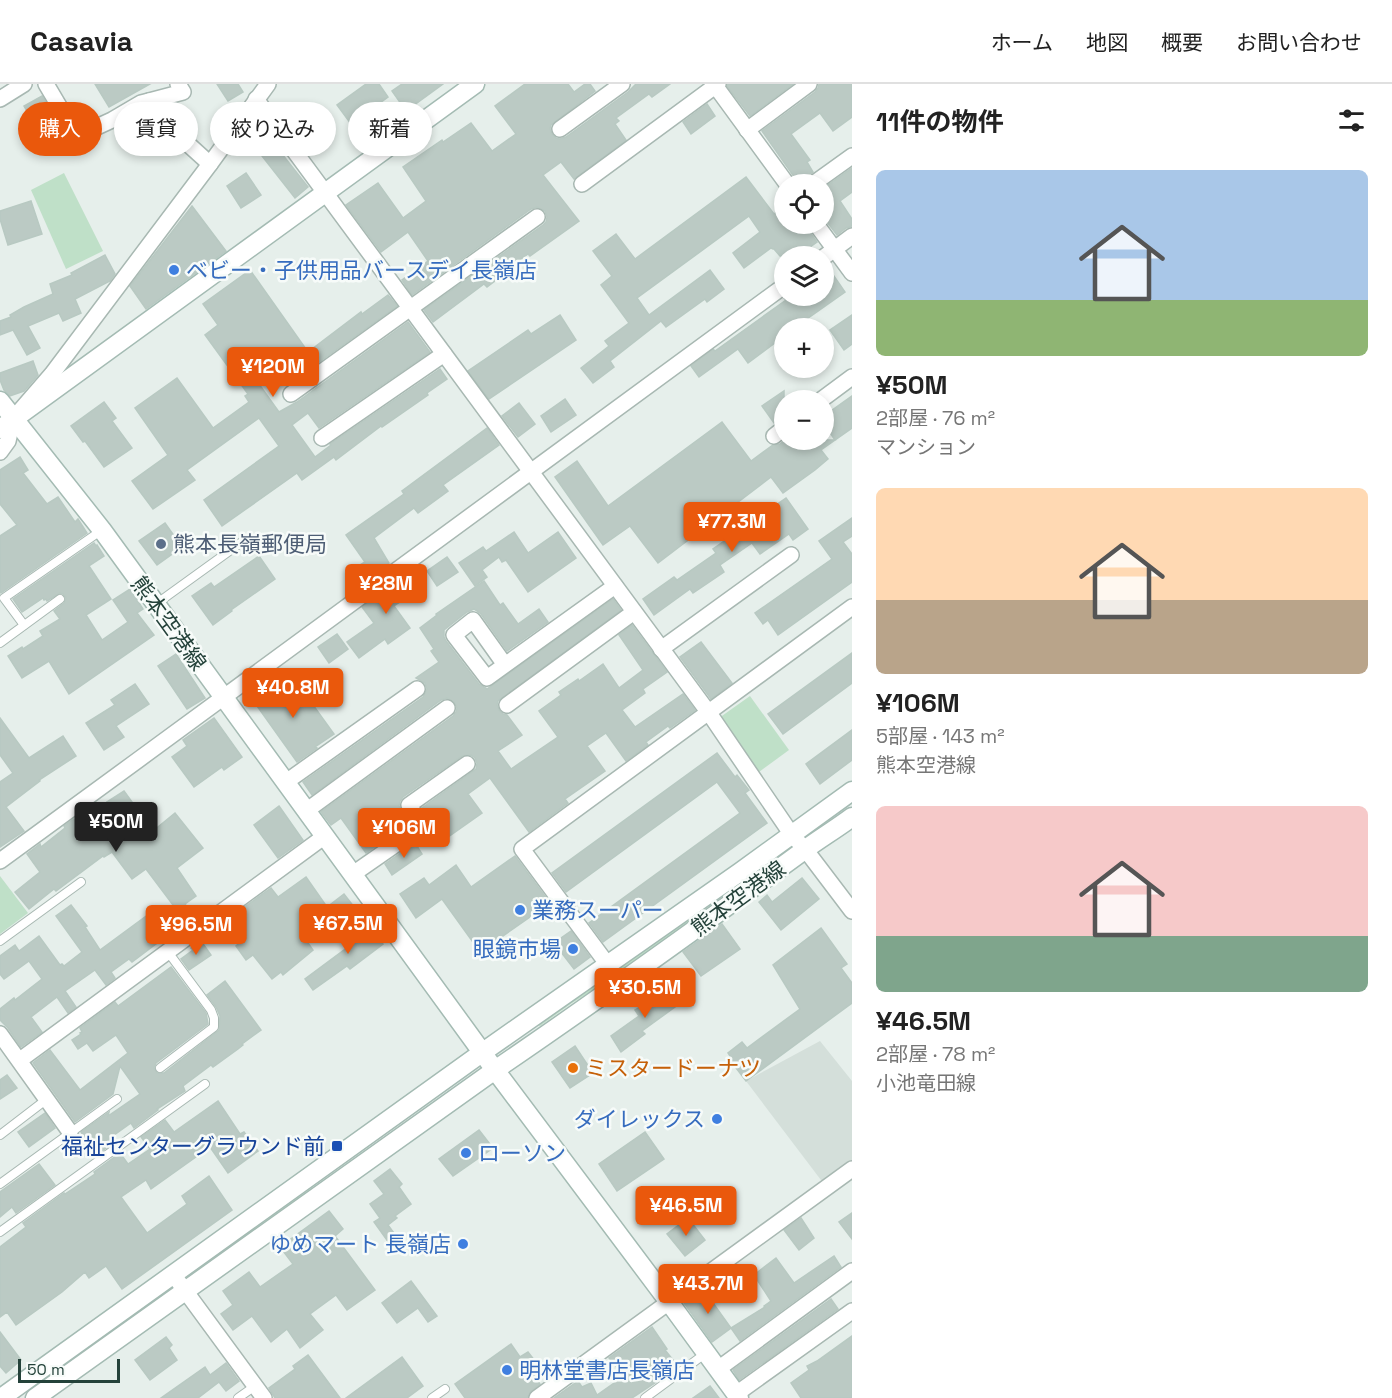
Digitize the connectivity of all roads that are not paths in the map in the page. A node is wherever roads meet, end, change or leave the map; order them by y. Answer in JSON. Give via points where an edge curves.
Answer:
{"nodes":[{"id":1,"x":24,"y":84,"type":"edge"},
{"id":2,"x":46,"y":84,"type":"edge"},
{"id":3,"x":178,"y":84,"type":"edge"},
{"id":4,"x":268,"y":84,"type":"edge"},
{"id":5,"x":475,"y":84,"type":"edge"},
{"id":6,"x":622,"y":84,"type":"edge"},
{"id":7,"x":809,"y":84,"type":"edge"},
{"id":8,"x":716,"y":85,"type":"edge"},
{"id":9,"x":0,"y":99,"type":"edge"},
{"id":10,"x":256,"y":99,"type":"junction"},
{"id":11,"x":149,"y":101,"type":"junction"},
{"id":12,"x":560,"y":129,"type":"dead end"},
{"id":13,"x":747,"y":130,"type":"junction"},
{"id":14,"x":852,"y":156,"type":"edge"},
{"id":15,"x":210,"y":164,"type":"junction"},
{"id":16,"x":780,"y":174,"type":"edge"},
{"id":17,"x":827,"y":174,"type":"edge"},
{"id":18,"x":582,"y":184,"type":"dead end"},
{"id":19,"x":326,"y":193,"type":"junction"},
{"id":20,"x":537,"y":217,"type":"dead end"},
{"id":21,"x":852,"y":236,"type":"edge"},
{"id":22,"x":834,"y":249,"type":"edge"},
{"id":23,"x":834,"y":257,"type":"edge"},
{"id":24,"x":852,"y":273,"type":"edge"},
{"id":25,"x":774,"y":293,"type":"edge"},
{"id":26,"x":411,"y":309,"type":"junction"},
{"id":27,"x":444,"y":354,"type":"junction"},
{"id":28,"x":852,"y":377,"type":"edge"},
{"id":29,"x":834,"y":390,"type":"edge"},
{"id":30,"x":291,"y":394,"type":"dead end"},
{"id":31,"x":0,"y":401,"type":"edge"},
{"id":32,"x":7,"y":424,"type":"edge"},
{"id":33,"x":322,"y":438,"type":"dead end"},
{"id":34,"x":0,"y":452,"type":"edge"},
{"id":35,"x":530,"y":471,"type":"junction"},
{"id":36,"x":102,"y":530,"type":"junction"},
{"id":37,"x":246,"y":538,"type":"dead end"},
{"id":38,"x":791,"y":555,"type":"dead end"},
{"id":39,"x":615,"y":586,"type":"junction"},
{"id":40,"x":60,"y":599,"type":"dead end"},
{"id":41,"x":156,"y":604,"type":"junction"},
{"id":42,"x":852,"y":607,"type":"edge"},
{"id":43,"x":634,"y":612,"type":"junction"},
{"id":44,"x":24,"y":625,"type":"junction"},
{"id":45,"x":0,"y":643,"type":"edge"},
{"id":46,"x":661,"y":649,"type":"junction"},
{"id":47,"x":505,"y":665,"type":"dead end"},
{"id":48,"x":417,"y":689,"type":"dead end"},
{"id":49,"x":224,"y":698,"type":"junction"},
{"id":50,"x":507,"y":705,"type":"dead end"},
{"id":51,"x":447,"y":708,"type":"dead end"},
{"id":52,"x":709,"y":713,"type":"junction"},
{"id":53,"x":468,"y":764,"type":"dead end"},
{"id":54,"x":286,"y":783,"type":"junction"},
{"id":55,"x":852,"y":791,"type":"edge"},
{"id":56,"x":306,"y":811,"type":"junction"},
{"id":57,"x":852,"y":817,"type":"edge"},
{"id":58,"x":792,"y":835,"type":"junction"},
{"id":59,"x":325,"y":836,"type":"junction"},
{"id":60,"x":805,"y":849,"type":"junction"},
{"id":61,"x":0,"y":861,"type":"edge"},
{"id":62,"x":353,"y":874,"type":"junction"},
{"id":63,"x":81,"y":882,"type":"dead end"},
{"id":64,"x":852,"y":911,"type":"edge"},
{"id":65,"x":0,"y":941,"type":"edge"},
{"id":66,"x":168,"y":952,"type":"junction"},
{"id":67,"x":608,"y":965,"type":"junction"},
{"id":68,"x":0,"y":1034,"type":"edge"},
{"id":69,"x":483,"y":1052,"type":"junction"},
{"id":70,"x":20,"y":1060,"type":"junction"},
{"id":71,"x":160,"y":1068,"type":"dead end"},
{"id":72,"x":495,"y":1070,"type":"junction"},
{"id":73,"x":204,"y":1084,"type":"dead end"},
{"id":74,"x":117,"y":1099,"type":"dead end"},
{"id":75,"x":47,"y":1100,"type":"junction"},
{"id":76,"x":70,"y":1132,"type":"junction"},
{"id":77,"x":0,"y":1135,"type":"edge"},
{"id":78,"x":852,"y":1169,"type":"edge"},
{"id":79,"x":0,"y":1184,"type":"edge"},
{"id":80,"x":0,"y":1232,"type":"edge"},
{"id":81,"x":852,"y":1271,"type":"edge"},
{"id":82,"x":173,"y":1274,"type":"junction"},
{"id":83,"x":185,"y":1291,"type":"junction"},
{"id":84,"x":669,"y":1302,"type":"junction"},
{"id":85,"x":852,"y":1311,"type":"edge"},
{"id":86,"x":706,"y":1353,"type":"junction"},
{"id":87,"x":718,"y":1369,"type":"junction"},
{"id":88,"x":446,"y":1389,"type":"dead end"},
{"id":89,"x":260,"y":1392,"type":"edge"},
{"id":90,"x":737,"y":1396,"type":"edge"},
{"id":91,"x":2,"y":1398,"type":"edge"},
{"id":92,"x":35,"y":1398,"type":"edge"},
{"id":93,"x":238,"y":1398,"type":"edge"},
{"id":94,"x":432,"y":1398,"type":"edge"},
{"id":95,"x":537,"y":1398,"type":"edge"},
{"id":96,"x":645,"y":1398,"type":"edge"}],
"edges":[{"from":1,"to":9,"type":"street"},
{"from":2,"to":11,"type":"street","via":[[72,128],[79,132]]},
{"from":3,"to":11,"type":"street","via":[[183,92]]},
{"from":4,"to":10,"type":"street"},
{"from":5,"to":19,"type":"main road"},
{"from":6,"to":12,"type":"street"},
{"from":7,"to":13,"type":"street"},
{"from":8,"to":13,"type":"street"},
{"from":8,"to":18,"type":"street"},
{"from":10,"to":15,"type":"street"},
{"from":10,"to":19,"type":"street"},
{"from":11,"to":15,"type":"street"},
{"from":13,"to":16,"type":"street"},
{"from":14,"to":17,"type":"street"},
{"from":15,"to":32,"type":"street","via":[[52,374]]},
{"from":19,"to":26,"type":"street"},
{"from":19,"to":32,"type":"main road"},
{"from":20,"to":26,"type":"street"},
{"from":21,"to":22,"type":"street"},
{"from":23,"to":24,"type":"street"},
{"from":25,"to":35,"type":"street"},
{"from":26,"to":27,"type":"street"},
{"from":26,"to":30,"type":"street"},
{"from":27,"to":33,"type":"street"},
{"from":27,"to":35,"type":"street"},
{"from":28,"to":29,"type":"street"},
{"from":31,"to":32,"type":"main road","name":"熊本空港線"},
{"from":32,"to":34,"type":"street","via":[[8,441]]},
{"from":32,"to":36,"type":"main road","name":"熊本空港線"},
{"from":35,"to":39,"type":"street"},
{"from":35,"to":49,"type":"street"},
{"from":36,"to":41,"type":"main road","name":"熊本空港線"},
{"from":36,"to":44,"type":"lane","via":[[4,598]]},
{"from":37,"to":41,"type":"lane"},
{"from":38,"to":46,"type":"street"},
{"from":39,"to":43,"type":"street"},
{"from":39,"to":47,"type":"street"},
{"from":40,"to":44,"type":"lane"},
{"from":41,"to":49,"type":"main road","name":"熊本空港線"},
{"from":42,"to":52,"type":"street"},
{"from":43,"to":46,"type":"street"},
{"from":43,"to":50,"type":"street"},
{"from":44,"to":45,"type":"lane"},
{"from":46,"to":52,"type":"street"},
{"from":48,"to":54,"type":"street"},
{"from":49,"to":54,"type":"main road","name":"熊本空港線"},
{"from":49,"to":61,"type":"street"},
{"from":51,"to":56,"type":"street"},
{"from":52,"to":58,"type":"street"},
{"from":52,"to":67,"type":"street","via":[[522,849]]},
{"from":53,"to":62,"type":"street","via":[[409,805],[422,826]]},
{"from":54,"to":56,"type":"main road","name":"熊本空港線"},
{"from":55,"to":58,"type":"main road","name":"熊本空港線"},
{"from":56,"to":59,"type":"main road","name":"熊本空港線"},
{"from":57,"to":60,"type":"main road","name":"熊本空港線"},
{"from":58,"to":60,"type":"street"},
{"from":58,"to":67,"type":"main road","name":"熊本空港線"},
{"from":59,"to":62,"type":"main road","name":"熊本空港線"},
{"from":59,"to":66,"type":"street"},
{"from":60,"to":64,"type":"street"},
{"from":60,"to":72,"type":"main road","name":"熊本空港線"},
{"from":62,"to":69,"type":"main road","name":"熊本空港線"},
{"from":63,"to":65,"type":"lane"},
{"from":66,"to":70,"type":"street"},
{"from":66,"to":71,"type":"lane","via":[[211,1010],[214,1027]]},
{"from":67,"to":69,"type":"main road","name":"熊本空港線"},
{"from":68,"to":70,"type":"street"},
{"from":69,"to":72,"type":"main road","name":"熊本空港線"},
{"from":69,"to":82,"type":"main road"},
{"from":70,"to":75,"type":"street"},
{"from":72,"to":83,"type":"main road"},
{"from":72,"to":84,"type":"main road"},
{"from":73,"to":80,"type":"lane"},
{"from":74,"to":76,"type":"lane"},
{"from":75,"to":76,"type":"street"},
{"from":75,"to":77,"type":"lane"},
{"from":76,"to":79,"type":"lane"},
{"from":78,"to":84,"type":"street"},
{"from":81,"to":87,"type":"street"},
{"from":82,"to":83,"type":"street"},
{"from":82,"to":91,"type":"main road"},
{"from":83,"to":89,"type":"street"},
{"from":83,"to":92,"type":"main road"},
{"from":84,"to":86,"type":"main road"},
{"from":84,"to":95,"type":"street"},
{"from":85,"to":90,"type":"street"},
{"from":86,"to":87,"type":"main road"},
{"from":86,"to":96,"type":"lane"},
{"from":87,"to":90,"type":"main road"},
{"from":88,"to":94,"type":"lane"},
{"from":89,"to":93,"type":"lane"}]}
